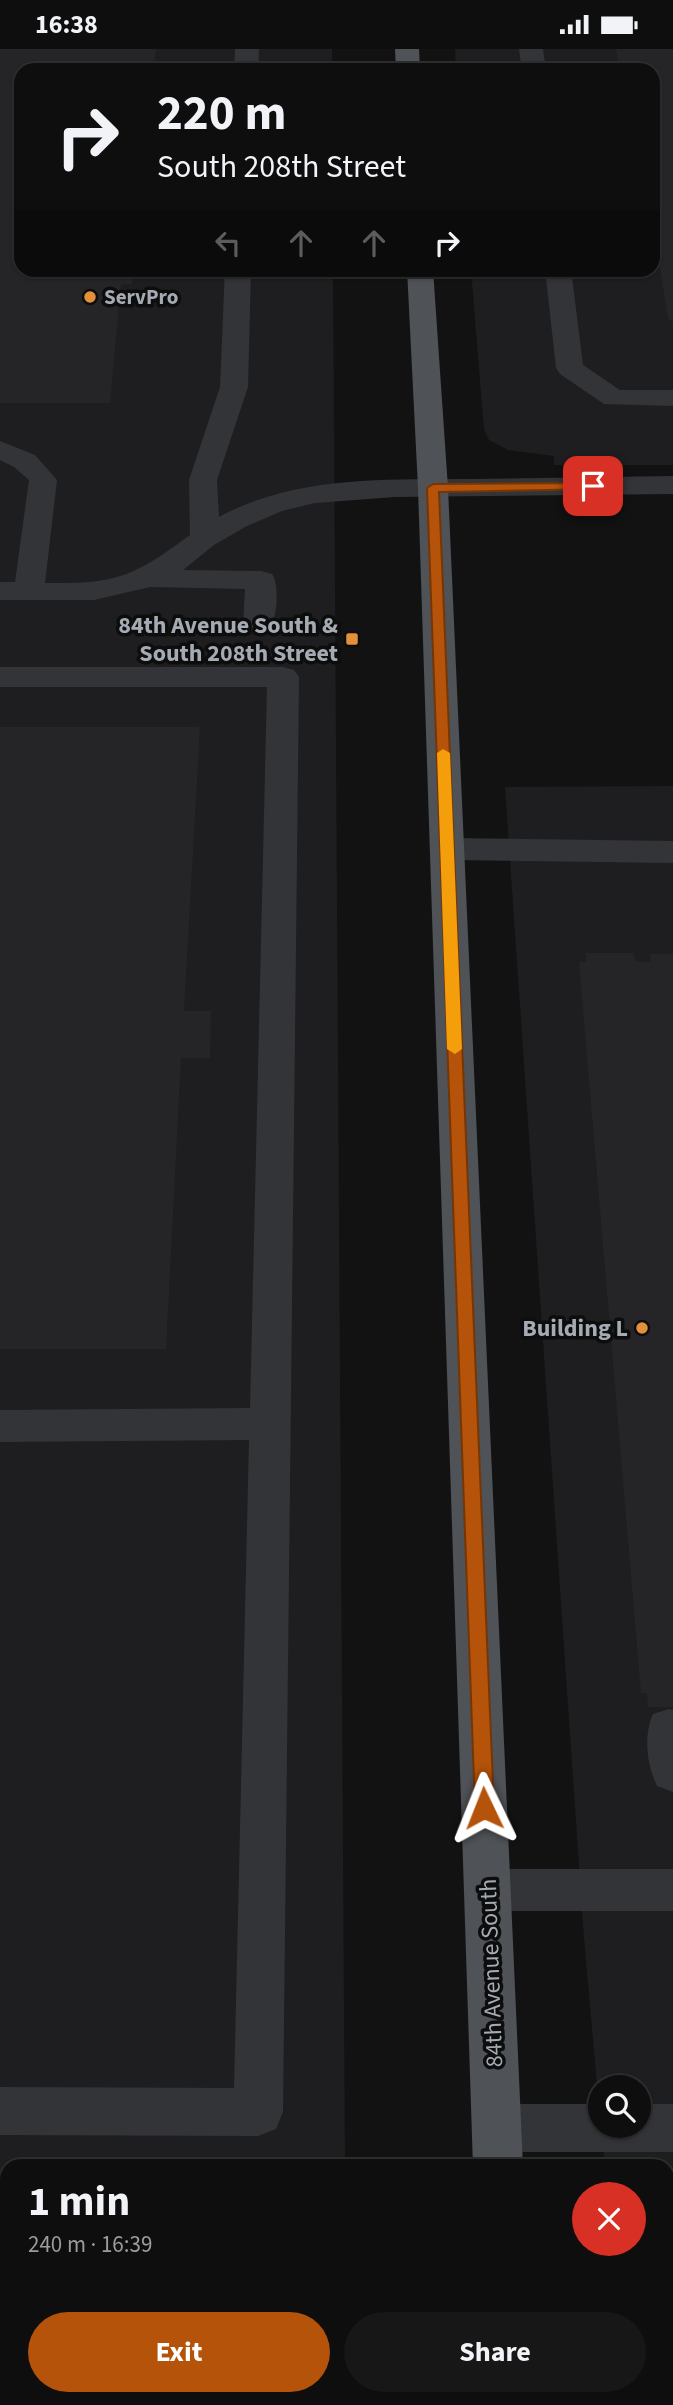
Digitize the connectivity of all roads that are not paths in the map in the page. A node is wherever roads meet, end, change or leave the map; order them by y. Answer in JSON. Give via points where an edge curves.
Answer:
{"nodes":[{"id":1,"x":238,"y":277,"type":"edge"},
{"id":2,"x":420,"y":277,"type":"edge"},
{"id":3,"x":559,"y":277,"type":"edge"},
{"id":4,"x":673,"y":398,"type":"edge"},
{"id":5,"x":0,"y":450,"type":"edge"},
{"id":6,"x":673,"y":485,"type":"edge"},
{"id":7,"x":433,"y":488,"type":"junction"},
{"id":8,"x":205,"y":538,"type":"junction"},
{"id":9,"x":148,"y":578,"type":"junction"},
{"id":10,"x":15,"y":591,"type":"edge"},
{"id":11,"x":258,"y":625,"type":"dead end"},
{"id":12,"x":0,"y":677,"type":"edge"},
{"id":13,"x":447,"y":849,"type":"junction"},
{"id":14,"x":673,"y":852,"type":"edge"},
{"id":15,"x":270,"y":1424,"type":"junction"},
{"id":16,"x":0,"y":1426,"type":"edge"},
{"id":17,"x":669,"y":1728,"type":"dead end"},
{"id":18,"x":673,"y":1772,"type":"edge"},
{"id":19,"x":488,"y":1890,"type":"junction"},
{"id":20,"x":673,"y":1890,"type":"edge"},
{"id":21,"x":0,"y":2111,"type":"edge"},
{"id":22,"x":673,"y":2128,"type":"edge"},
{"id":23,"x":497,"y":2147,"type":"edge"}],
"edges":[{"from":1,"to":8,"type":"street","via":[[233,387],[203,480]]},
{"from":2,"to":7,"type":"main road","name":"84th Avenue South"},
{"from":3,"to":4,"type":"street","via":[[570,368],[614,398]]},
{"from":5,"to":10,"type":"street","via":[[36,469],[43,480]]},
{"from":6,"to":7,"type":"street"},
{"from":7,"to":8,"type":"street","via":[[295,498],[249,513]]},
{"from":7,"to":13,"type":"main road","name":"84th Avenue South"},
{"from":8,"to":9,"type":"street"},
{"from":9,"to":10,"type":"street","via":[[75,591]]},
{"from":9,"to":11,"type":"street","via":[[261,580]]},
{"from":12,"to":15,"type":"street","via":[[283,677]]},
{"from":13,"to":14,"type":"street"},
{"from":13,"to":19,"type":"main road","name":"84th Avenue South"},
{"from":15,"to":16,"type":"street"},
{"from":15,"to":21,"type":"street","via":[[258,2112]]},
{"from":17,"to":18,"type":"street"},
{"from":19,"to":20,"type":"street"},
{"from":19,"to":23,"type":"main road","name":"84th Avenue South"},
{"from":22,"to":23,"type":"street"}]}
